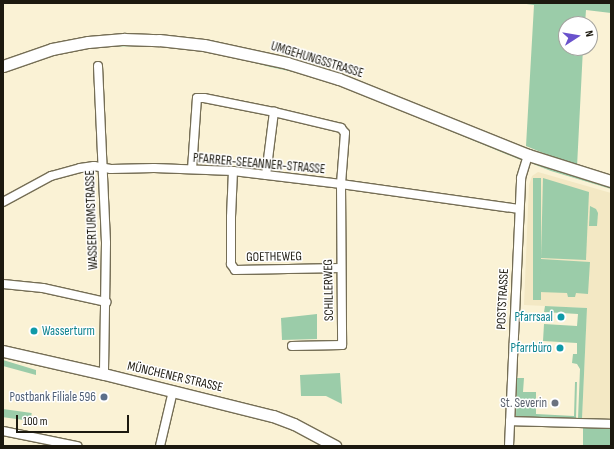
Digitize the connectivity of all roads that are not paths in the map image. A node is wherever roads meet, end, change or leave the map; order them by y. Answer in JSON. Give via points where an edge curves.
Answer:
{"nodes":[{"id":1,"x":3,"y":66,"type":"edge"},
{"id":2,"x":98,"y":66,"type":"dead end"},
{"id":3,"x":274,"y":112,"type":"junction"},
{"id":4,"x":528,"y":155,"type":"junction"},
{"id":5,"x":103,"y":169,"type":"junction"},
{"id":6,"x":192,"y":169,"type":"junction"},
{"id":7,"x":233,"y":171,"type":"junction"},
{"id":8,"x":266,"y":175,"type":"junction"},
{"id":9,"x":611,"y":181,"type":"edge"},
{"id":10,"x":341,"y":184,"type":"junction"},
{"id":11,"x":3,"y":202,"type":"edge"},
{"id":12,"x":519,"y":209,"type":"junction"},
{"id":13,"x":341,"y":268,"type":"junction"},
{"id":14,"x":3,"y":284,"type":"edge"},
{"id":15,"x":106,"y":302,"type":"junction"},
{"id":16,"x":292,"y":346,"type":"dead end"},
{"id":17,"x":3,"y":351,"type":"edge"},
{"id":18,"x":104,"y":374,"type":"junction"},
{"id":19,"x":173,"y":391,"type":"junction"},
{"id":20,"x":510,"y":421,"type":"junction"},
{"id":21,"x":611,"y":424,"type":"edge"},
{"id":22,"x":3,"y":431,"type":"edge"},
{"id":23,"x":77,"y":446,"type":"edge"},
{"id":24,"x":160,"y":446,"type":"edge"},
{"id":25,"x":335,"y":446,"type":"edge"},
{"id":26,"x":509,"y":446,"type":"edge"}],
"edges":[{"from":1,"to":4,"type":"street","name":"UMGEHUNGSSTRASSE","via":[[52,49],[88,42],[124,39],[204,45],[287,63],[339,79]]},
{"from":2,"to":5,"type":"street","name":"WASSERTURMSTRASSE"},
{"from":3,"to":6,"type":"street","name":"SCHILLERWEG","via":[[197,98]]},
{"from":3,"to":8,"type":"street"},
{"from":3,"to":10,"type":"street","name":"SCHILLERWEG","via":[[341,128],[345,133]]},
{"from":4,"to":9,"type":"street","name":"UMGEHUNGSSTRASSE"},
{"from":4,"to":12,"type":"street","name":"POSTSTRASSE","via":[[521,178]]},
{"from":5,"to":6,"type":"street","name":"PFARRER-SEEANNER-STRASSE"},
{"from":5,"to":11,"type":"street","name":"PFARRER-SEEANNER-STRASSE","via":[[94,166],[51,176]]},
{"from":5,"to":15,"type":"street","name":"WASSERTURMSTRASSE"},
{"from":6,"to":7,"type":"street","name":"PFARRER-SEEANNER-STRASSE"},
{"from":7,"to":8,"type":"street","name":"PFARRER-SEEANNER-STRASSE"},
{"from":7,"to":13,"type":"street","name":"GOETHEWEG","via":[[230,217],[231,264],[235,270]]},
{"from":8,"to":10,"type":"street","name":"PFARRER-SEEANNER-STRASSE"},
{"from":10,"to":12,"type":"street","name":"PFARRER-SEEANNER-STRASSE"},
{"from":10,"to":13,"type":"street","name":"SCHILLERWEG"},
{"from":12,"to":20,"type":"street","name":"POSTSTRASSE"},
{"from":13,"to":16,"type":"street","name":"SCHILLERWEG","via":[[342,345]]},
{"from":14,"to":15,"type":"street","via":[[43,288]]},
{"from":15,"to":18,"type":"street","name":"WASSERTURMSTRASSE"},
{"from":17,"to":18,"type":"street","name":"MÜNCHENER STRASSE"},
{"from":18,"to":19,"type":"street","name":"MÜNCHENER STRASSE"},
{"from":19,"to":24,"type":"street"},
{"from":19,"to":25,"type":"street","name":"MÜNCHENER STRASSE","via":[[272,416],[294,424]]},
{"from":20,"to":21,"type":"street"},
{"from":20,"to":26,"type":"street","name":"POSTSTRASSE"},
{"from":22,"to":23,"type":"street"}]}
